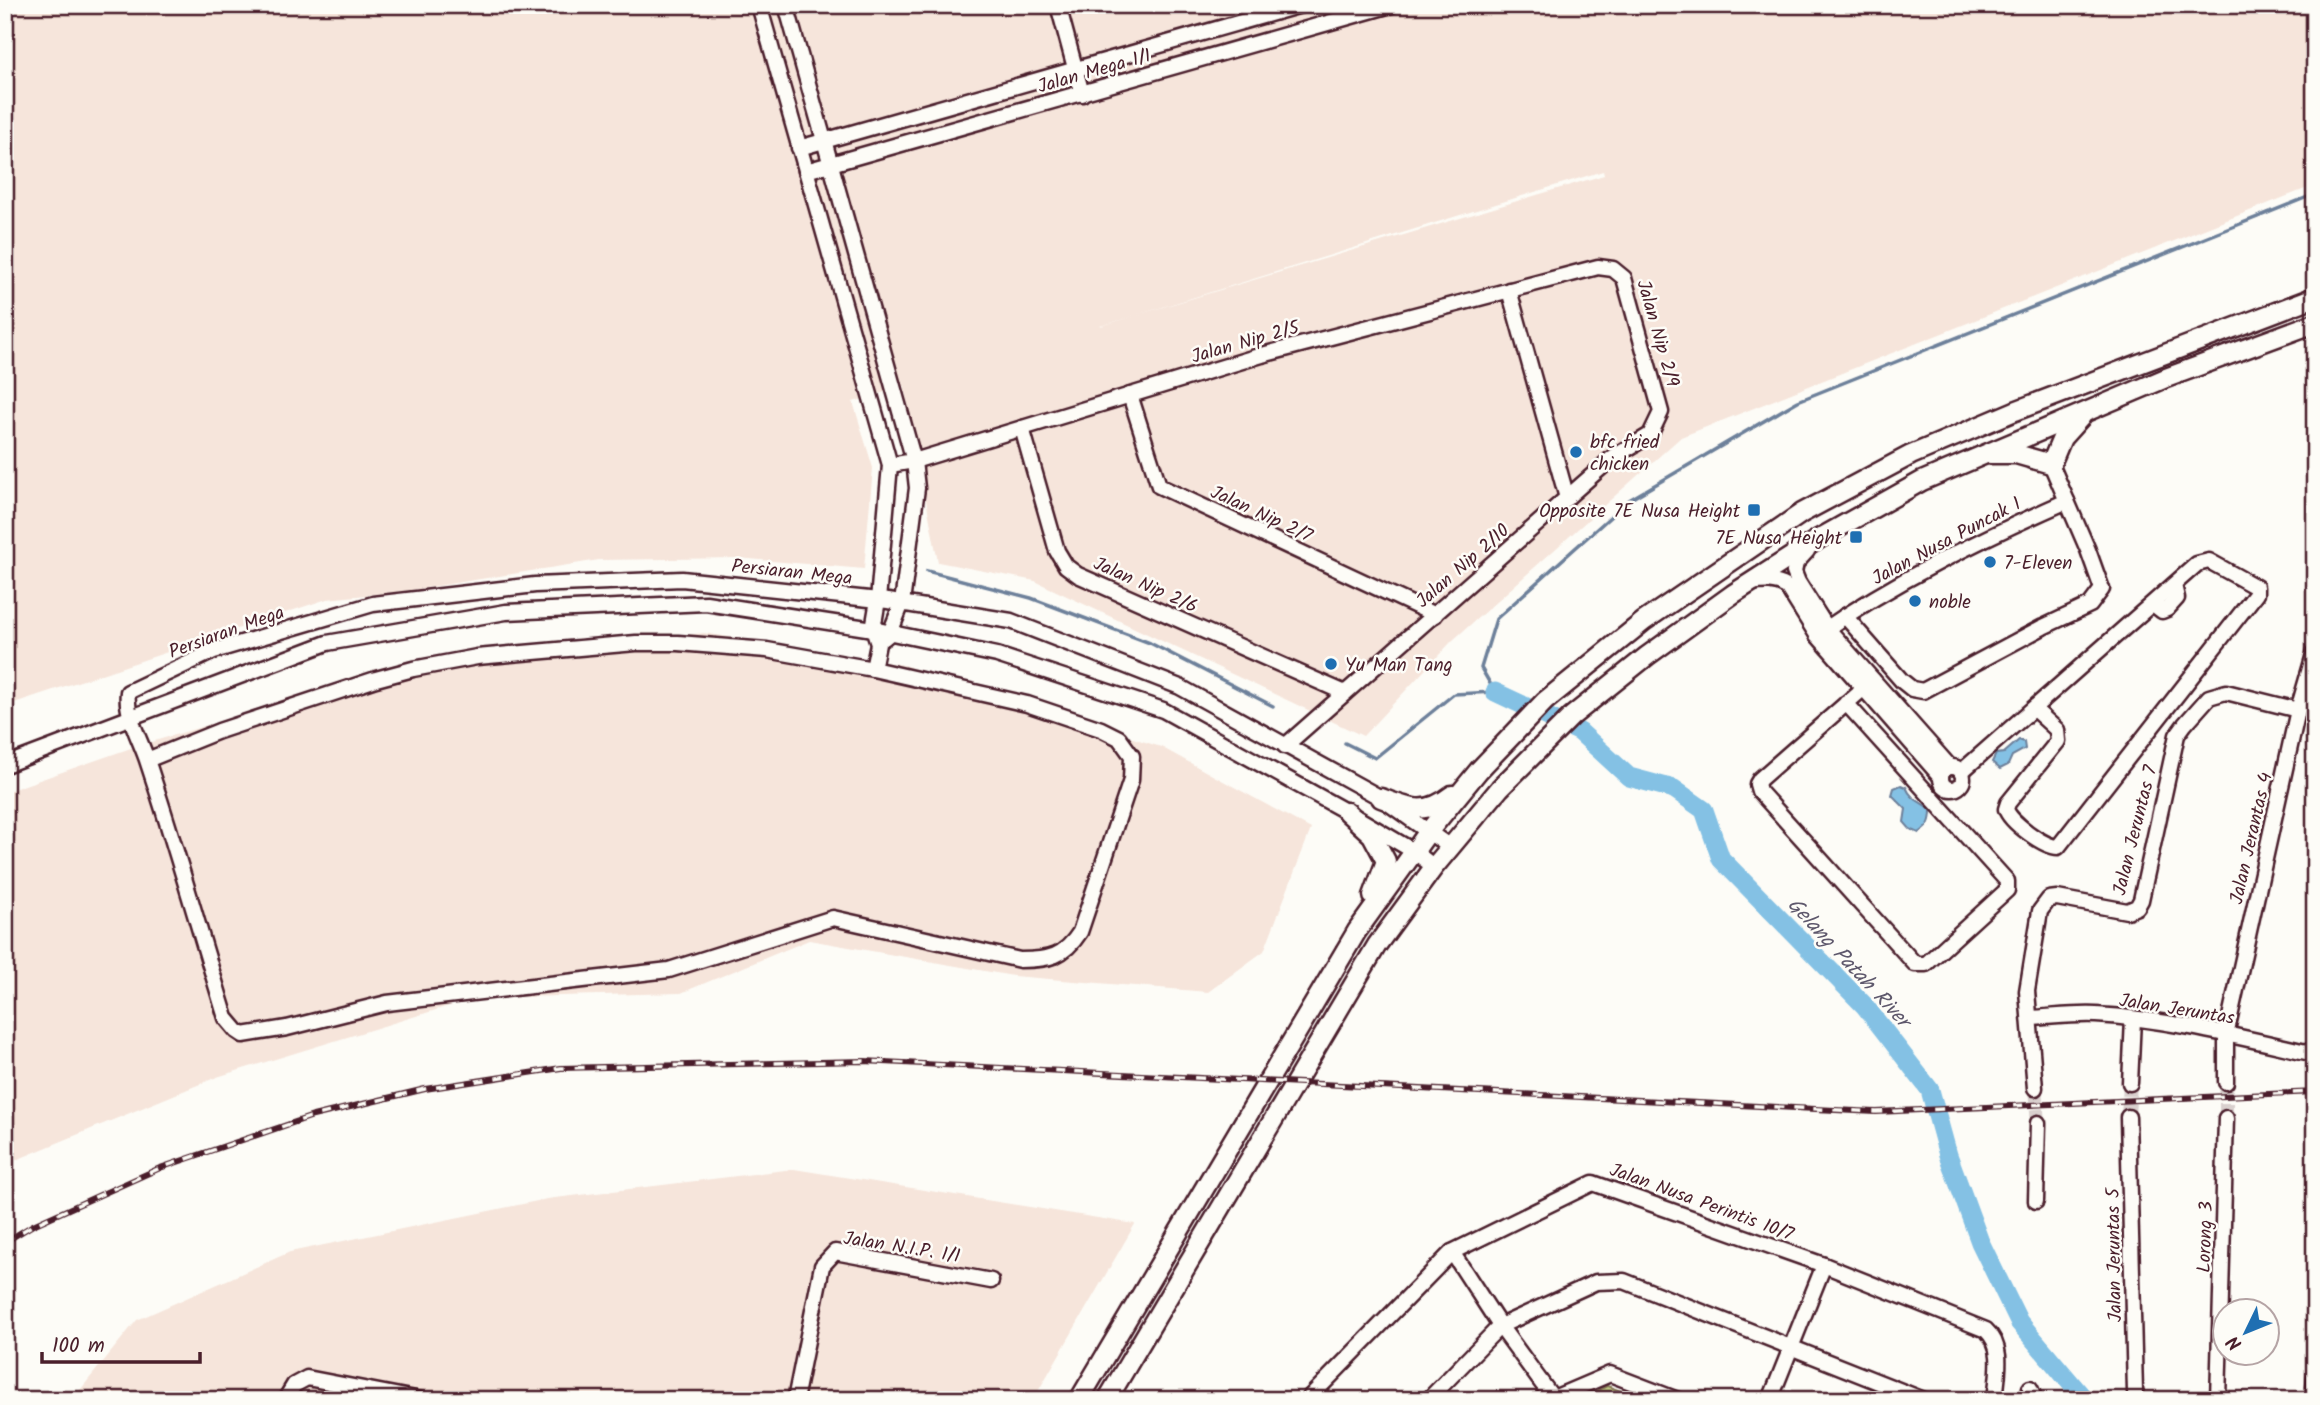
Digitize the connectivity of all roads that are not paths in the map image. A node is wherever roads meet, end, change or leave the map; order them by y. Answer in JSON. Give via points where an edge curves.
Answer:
{"nodes":[{"id":1,"x":759,"y":5,"type":"edge"},
{"id":2,"x":786,"y":5,"type":"edge"},
{"id":3,"x":1058,"y":5,"type":"edge"},
{"id":4,"x":1301,"y":5,"type":"edge"},
{"id":5,"x":1391,"y":5,"type":"edge"},
{"id":6,"x":1275,"y":9,"type":"edge"},
{"id":7,"x":1283,"y":36,"type":"junction"},
{"id":8,"x":1075,"y":70,"type":"junction"},
{"id":9,"x":1082,"y":94,"type":"junction"},
{"id":10,"x":824,"y":142,"type":"junction"},
{"id":11,"x":799,"y":148,"type":"junction"},
{"id":12,"x":831,"y":166,"type":"junction"},
{"id":13,"x":806,"y":172,"type":"junction"},
{"id":14,"x":1613,"y":269,"type":"joint"},
{"id":15,"x":1509,"y":290,"type":"junction"},
{"id":16,"x":2315,"y":297,"type":"edge"},
{"id":17,"x":2315,"y":323,"type":"edge"},
{"id":18,"x":1130,"y":395,"type":"junction"},
{"id":19,"x":1661,"y":412,"type":"joint"},
{"id":20,"x":2085,"y":412,"type":"junction"},
{"id":21,"x":1022,"y":428,"type":"junction"},
{"id":22,"x":1983,"y":454,"type":"junction"},
{"id":23,"x":914,"y":461,"type":"junction"},
{"id":24,"x":2051,"y":464,"type":"junction"},
{"id":25,"x":890,"y":465,"type":"junction"},
{"id":26,"x":1567,"y":498,"type":"junction"},
{"id":27,"x":2067,"y":501,"type":"junction"},
{"id":28,"x":1820,"y":538,"type":"junction"},
{"id":29,"x":1751,"y":583,"type":"junction"},
{"id":30,"x":878,"y":600,"type":"junction"},
{"id":31,"x":902,"y":603,"type":"junction"},
{"id":32,"x":1435,"y":615,"type":"junction"},
{"id":33,"x":1844,"y":615,"type":"junction"},
{"id":34,"x":873,"y":629,"type":"junction"},
{"id":35,"x":1822,"y":631,"type":"junction"},
{"id":36,"x":890,"y":633,"type":"junction"},
{"id":37,"x":878,"y":644,"type":"junction"},
{"id":38,"x":2315,"y":652,"type":"edge"},
{"id":39,"x":873,"y":669,"type":"junction"},
{"id":40,"x":1868,"y":684,"type":"junction"},
{"id":41,"x":1345,"y":693,"type":"junction"},
{"id":42,"x":1846,"y":703,"type":"junction"},
{"id":43,"x":2034,"y":709,"type":"junction"},
{"id":44,"x":2298,"y":710,"type":"junction"},
{"id":45,"x":131,"y":717,"type":"junction"},
{"id":46,"x":1285,"y":746,"type":"junction"},
{"id":47,"x":147,"y":760,"type":"junction"},
{"id":48,"x":5,"y":765,"type":"edge"},
{"id":49,"x":1479,"y":770,"type":"junction"},
{"id":50,"x":1381,"y":798,"type":"junction"},
{"id":51,"x":1347,"y":812,"type":"junction"},
{"id":52,"x":1429,"y":831,"type":"junction"},
{"id":53,"x":1450,"y":847,"type":"junction"},
{"id":54,"x":1415,"y":852,"type":"junction"},
{"id":55,"x":1434,"y":867,"type":"junction"},
{"id":56,"x":1357,"y":931,"type":"junction"},
{"id":57,"x":2031,"y":1018,"type":"junction"},
{"id":58,"x":2133,"y":1019,"type":"junction"},
{"id":59,"x":2225,"y":1035,"type":"junction"},
{"id":60,"x":2315,"y":1054,"type":"edge"},
{"id":61,"x":2226,"y":1082,"type":"tunnel mouth"},
{"id":62,"x":2130,"y":1083,"type":"tunnel mouth"},
{"id":63,"x":2035,"y":1088,"type":"tunnel mouth"},
{"id":64,"x":2128,"y":1116,"type":"tunnel mouth"},
{"id":65,"x":2226,"y":1118,"type":"tunnel mouth"},
{"id":66,"x":2038,"y":1123,"type":"tunnel mouth"},
{"id":67,"x":2036,"y":1201,"type":"dead end"},
{"id":68,"x":1452,"y":1252,"type":"junction"},
{"id":69,"x":1824,"y":1265,"type":"junction"},
{"id":70,"x":992,"y":1281,"type":"dead end"},
{"id":71,"x":1500,"y":1326,"type":"junction"},
{"id":72,"x":1791,"y":1348,"type":"junction"},
{"id":73,"x":2315,"y":1378,"type":"edge"},
{"id":74,"x":2135,"y":1392,"type":"dead end"},
{"id":75,"x":1551,"y":1399,"type":"edge"},
{"id":76,"x":285,"y":1400,"type":"edge"},
{"id":77,"x":421,"y":1400,"type":"edge"},
{"id":78,"x":795,"y":1400,"type":"edge"},
{"id":79,"x":1079,"y":1400,"type":"edge"},
{"id":80,"x":1107,"y":1400,"type":"edge"},
{"id":81,"x":1307,"y":1400,"type":"edge"},
{"id":82,"x":1428,"y":1400,"type":"edge"},
{"id":83,"x":1678,"y":1400,"type":"edge"},
{"id":84,"x":1770,"y":1400,"type":"edge"},
{"id":85,"x":1924,"y":1400,"type":"edge"},
{"id":86,"x":1995,"y":1400,"type":"edge"},
{"id":87,"x":2218,"y":1400,"type":"edge"},
{"id":88,"x":2312,"y":1400,"type":"edge"}],
"edges":[{"from":1,"to":11,"type":"street"},
{"from":2,"to":10,"type":"street"},
{"from":3,"to":8,"type":"street"},
{"from":4,"to":6,"type":"street"},
{"from":5,"to":7,"type":"street","name":"Jalan Mega 1/1"},
{"from":6,"to":7,"type":"street"},
{"from":6,"to":8,"type":"street"},
{"from":7,"to":9,"type":"street","name":"Jalan Mega 1/1"},
{"from":8,"to":9,"type":"street"},
{"from":8,"to":10,"type":"street"},
{"from":9,"to":12,"type":"street","name":"Jalan Mega 1/1"},
{"from":10,"to":11,"type":"street"},
{"from":10,"to":12,"type":"street"},
{"from":11,"to":13,"type":"street"},
{"from":12,"to":13,"type":"street","name":"Jalan Mega 1/1"},
{"from":12,"to":23,"type":"street"},
{"from":13,"to":25,"type":"street"},
{"from":14,"to":15,"type":"street","name":"Jalan Nip 2/5","via":[[1598,267]]},
{"from":14,"to":19,"type":"street","name":"Jalan Nip 2/9","via":[[1623,278]]},
{"from":15,"to":18,"type":"street","name":"Jalan Nip 2/5"},
{"from":15,"to":26,"type":"street"},
{"from":16,"to":49,"type":"main road","via":[[2015,411],[1911,455],[1802,513],[1644,621],[1545,701]]},
{"from":17,"to":20,"type":"main road"},
{"from":18,"to":21,"type":"street","name":"Jalan Nip 2/5"},
{"from":18,"to":32,"type":"street","name":"Jalan Nip 2/7","via":[[1159,486]]},
{"from":19,"to":26,"type":"street","name":"Jalan Nip 2/10","via":[[1650,435],[1612,458]]},
{"from":20,"to":22,"type":"main road"},
{"from":20,"to":24,"type":"main road","via":[[2062,438]]},
{"from":21,"to":23,"type":"street","name":"Jalan Nip 2/5"},
{"from":21,"to":41,"type":"street","name":"Jalan Nip 2/6","via":[[1057,551],[1066,566]]},
{"from":22,"to":24,"type":"main road","via":[[2016,454]]},
{"from":22,"to":28,"type":"main road","via":[[1922,481]]},
{"from":23,"to":25,"type":"street","name":"Jalan Nip 2/5"},
{"from":23,"to":31,"type":"street","via":[[917,488]]},
{"from":24,"to":27,"type":"street"},
{"from":25,"to":30,"type":"street"},
{"from":26,"to":32,"type":"street","name":"Jalan Nip 2/10"},
{"from":27,"to":33,"type":"street","name":"Jalan Nusa Puncak 1","via":[[1991,535]]},
{"from":27,"to":33,"type":"street","via":[[2102,589],[2097,597],[2090,605],[1923,691],[1902,681]]},
{"from":28,"to":29,"type":"main road"},
{"from":28,"to":35,"type":"street","via":[[1794,572]]},
{"from":29,"to":35,"type":"street","via":[[1766,580],[1787,587]]},
{"from":29,"to":53,"type":"main road","via":[[1572,716],[1500,788]]},
{"from":30,"to":31,"type":"street","name":"Persiaran Mega"},
{"from":30,"to":34,"type":"street"},
{"from":30,"to":45,"type":"street","name":"Persiaran Mega","via":[[682,579],[536,585],[373,604],[214,651],[136,686],[128,692]]},
{"from":31,"to":36,"type":"street"},
{"from":31,"to":46,"type":"street","name":"Persiaran Mega","via":[[1011,621],[1180,687]]},
{"from":32,"to":41,"type":"street","name":"Jalan Nip 2/10"},
{"from":33,"to":35,"type":"street","name":"Jalan Nusa Puncak 1"},
{"from":34,"to":36,"type":"street"},
{"from":34,"to":37,"type":"street"},
{"from":34,"to":45,"type":"street","via":[[706,603],[506,612],[327,643]]},
{"from":35,"to":40,"type":"street"},
{"from":36,"to":37,"type":"street"},
{"from":36,"to":51,"type":"street","via":[[997,655],[1163,710]]},
{"from":37,"to":39,"type":"street"},
{"from":38,"to":44,"type":"street","name":"Jalan Jerantas 4"},
{"from":39,"to":47,"type":"street","via":[[767,650],[678,643],[636,642],[477,657],[376,679]]},
{"from":39,"to":47,"type":"street","via":[[1027,704],[1101,729],[1127,746],[1132,757],[1131,780],[1080,932],[1058,955],[1020,960],[833,918],[669,970],[387,1003],[243,1035],[226,1018]]},
{"from":40,"to":42,"type":"street"},
{"from":40,"to":43,"type":"street","via":[[1951,772]]},
{"from":41,"to":46,"type":"street","name":"Jalan Nip 2/10"},
{"from":42,"to":42,"type":"street","via":[[1760,779],[1759,790],[1914,964],[1926,964],[2007,890],[2007,881]]},
{"from":43,"to":43,"type":"street","via":[[2057,730],[2058,741],[2006,809],[2010,818],[2046,845],[2058,847],[2256,594],[2256,587],[2208,561],[2197,564],[2174,584],[2177,598],[2167,609],[2162,611],[2153,604]]},
{"from":44,"to":57,"type":"street","name":"Jalan Jeruntas 7","via":[[2226,692],[2208,696],[2176,736],[2137,907],[2127,911],[2049,899],[2040,911],[2027,991]]},
{"from":44,"to":59,"type":"street","name":"Jalan Jerantas 4"},
{"from":45,"to":47,"type":"street"},
{"from":45,"to":48,"type":"street"},
{"from":46,"to":50,"type":"street","name":"Persiaran Mega"},
{"from":49,"to":50,"type":"main road","via":[[1436,807],[1421,810]]},
{"from":49,"to":52,"type":"main road"},
{"from":50,"to":52,"type":"street","name":"Persiaran Mega"},
{"from":51,"to":54,"type":"street"},
{"from":51,"to":56,"type":"main road","via":[[1372,835],[1386,861]]},
{"from":52,"to":53,"type":"street","name":"Persiaran Mega"},
{"from":52,"to":54,"type":"main road"},
{"from":53,"to":55,"type":"main road"},
{"from":54,"to":55,"type":"street"},
{"from":54,"to":56,"type":"main road"},
{"from":55,"to":80,"type":"main road","via":[[1377,944]]},
{"from":56,"to":79,"type":"main road"},
{"from":57,"to":58,"type":"street","name":"Jalan Jeruntas","via":[[2093,1015]]},
{"from":57,"to":63,"type":"street"},
{"from":58,"to":59,"type":"street","name":"Jalan Jeruntas"},
{"from":58,"to":62,"type":"street"},
{"from":59,"to":60,"type":"street","name":"Jalan Jeruntas"},
{"from":59,"to":61,"type":"street"},
{"from":64,"to":74,"type":"street","name":"Jalan Jeruntas 5"},
{"from":65,"to":87,"type":"street","name":"Lorong 3"},
{"from":66,"to":67,"type":"street"},
{"from":68,"to":69,"type":"street","name":"Jalan Nusa Perintis 10/7","via":[[1593,1183]]},
{"from":68,"to":71,"type":"street"},
{"from":68,"to":81,"type":"street","name":"Jalan Nusa Perintis 10/7"},
{"from":69,"to":72,"type":"street"},
{"from":69,"to":86,"type":"street","name":"Jalan Nusa Perintis 10/7","via":[[1986,1330],[1998,1348]]},
{"from":70,"to":78,"type":"street","name":"Jalan N.I.P. 1/1","via":[[835,1252],[822,1266]]},
{"from":71,"to":72,"type":"street","via":[[1596,1282],[1624,1281]]},
{"from":71,"to":75,"type":"street"},
{"from":71,"to":82,"type":"street"},
{"from":72,"to":84,"type":"street"},
{"from":72,"to":85,"type":"street"},
{"from":73,"to":88,"type":"street"},
{"from":75,"to":83,"type":"street","via":[[1610,1374]]},
{"from":76,"to":77,"type":"street","via":[[294,1385],[307,1378]]}]}
